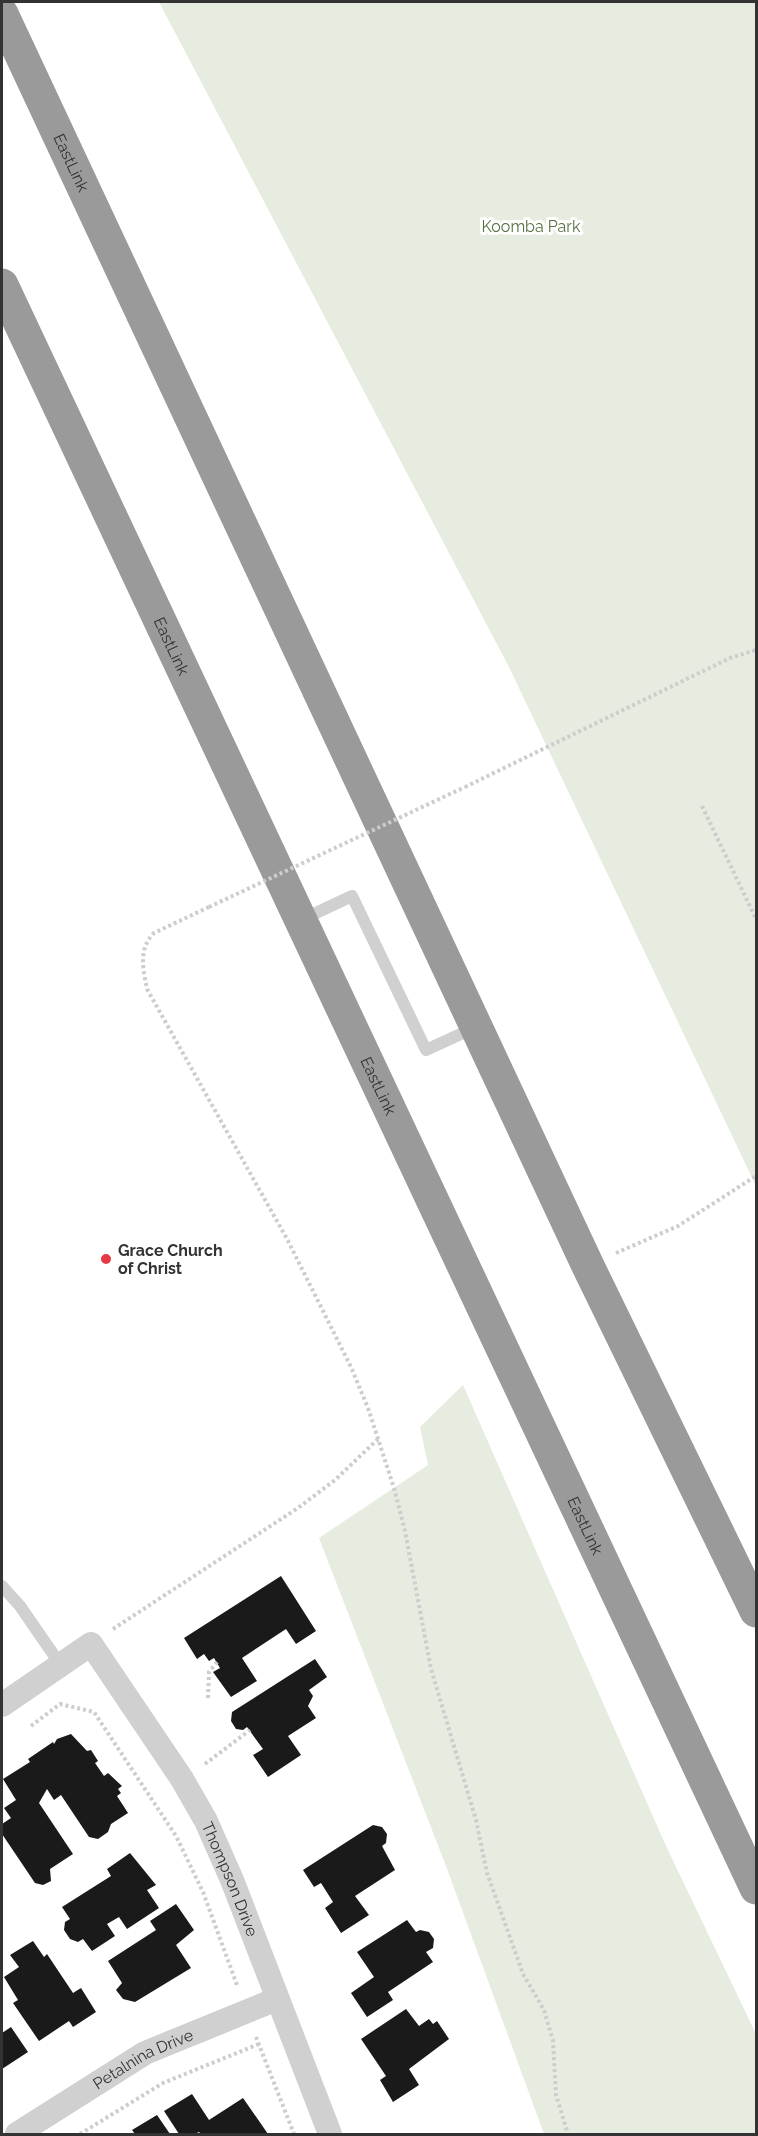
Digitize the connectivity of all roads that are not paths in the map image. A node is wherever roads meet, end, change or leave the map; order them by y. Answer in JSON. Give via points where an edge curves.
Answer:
{"nodes":[{"id":1,"x":2,"y":14,"type":"edge"},
{"id":2,"x":2,"y":285,"type":"edge"},
{"id":3,"x":300,"y":921,"type":"junction"},
{"id":4,"x":476,"y":1026,"type":"junction"},
{"id":5,"x":2,"y":1586,"type":"edge"},
{"id":6,"x":756,"y":1611,"type":"edge"},
{"id":7,"x":60,"y":1664,"type":"junction"},
{"id":8,"x":2,"y":1705,"type":"edge"},
{"id":9,"x":756,"y":1888,"type":"edge"},
{"id":10,"x":277,"y":1999,"type":"junction"},
{"id":11,"x":17,"y":2134,"type":"edge"},
{"id":12,"x":330,"y":2134,"type":"edge"}],
"edges":[{"from":1,"to":4,"type":"highway","name":"EastLink"},
{"from":2,"to":3,"type":"highway","name":"EastLink"},
{"from":3,"to":4,"type":"lane","via":[[352,896],[426,1050]]},
{"from":3,"to":9,"type":"highway","name":"EastLink"},
{"from":4,"to":6,"type":"highway","name":"EastLink"},
{"from":5,"to":7,"type":"lane"},
{"from":7,"to":8,"type":"street"},
{"from":7,"to":10,"type":"street","name":"Thompson Drive","via":[[91,1644],[166,1754],[199,1808],[232,1880]]},
{"from":10,"to":11,"type":"street","name":"Petalnina Drive","via":[[146,2053]]},
{"from":10,"to":12,"type":"street","name":"Thompson Drive"}]}
